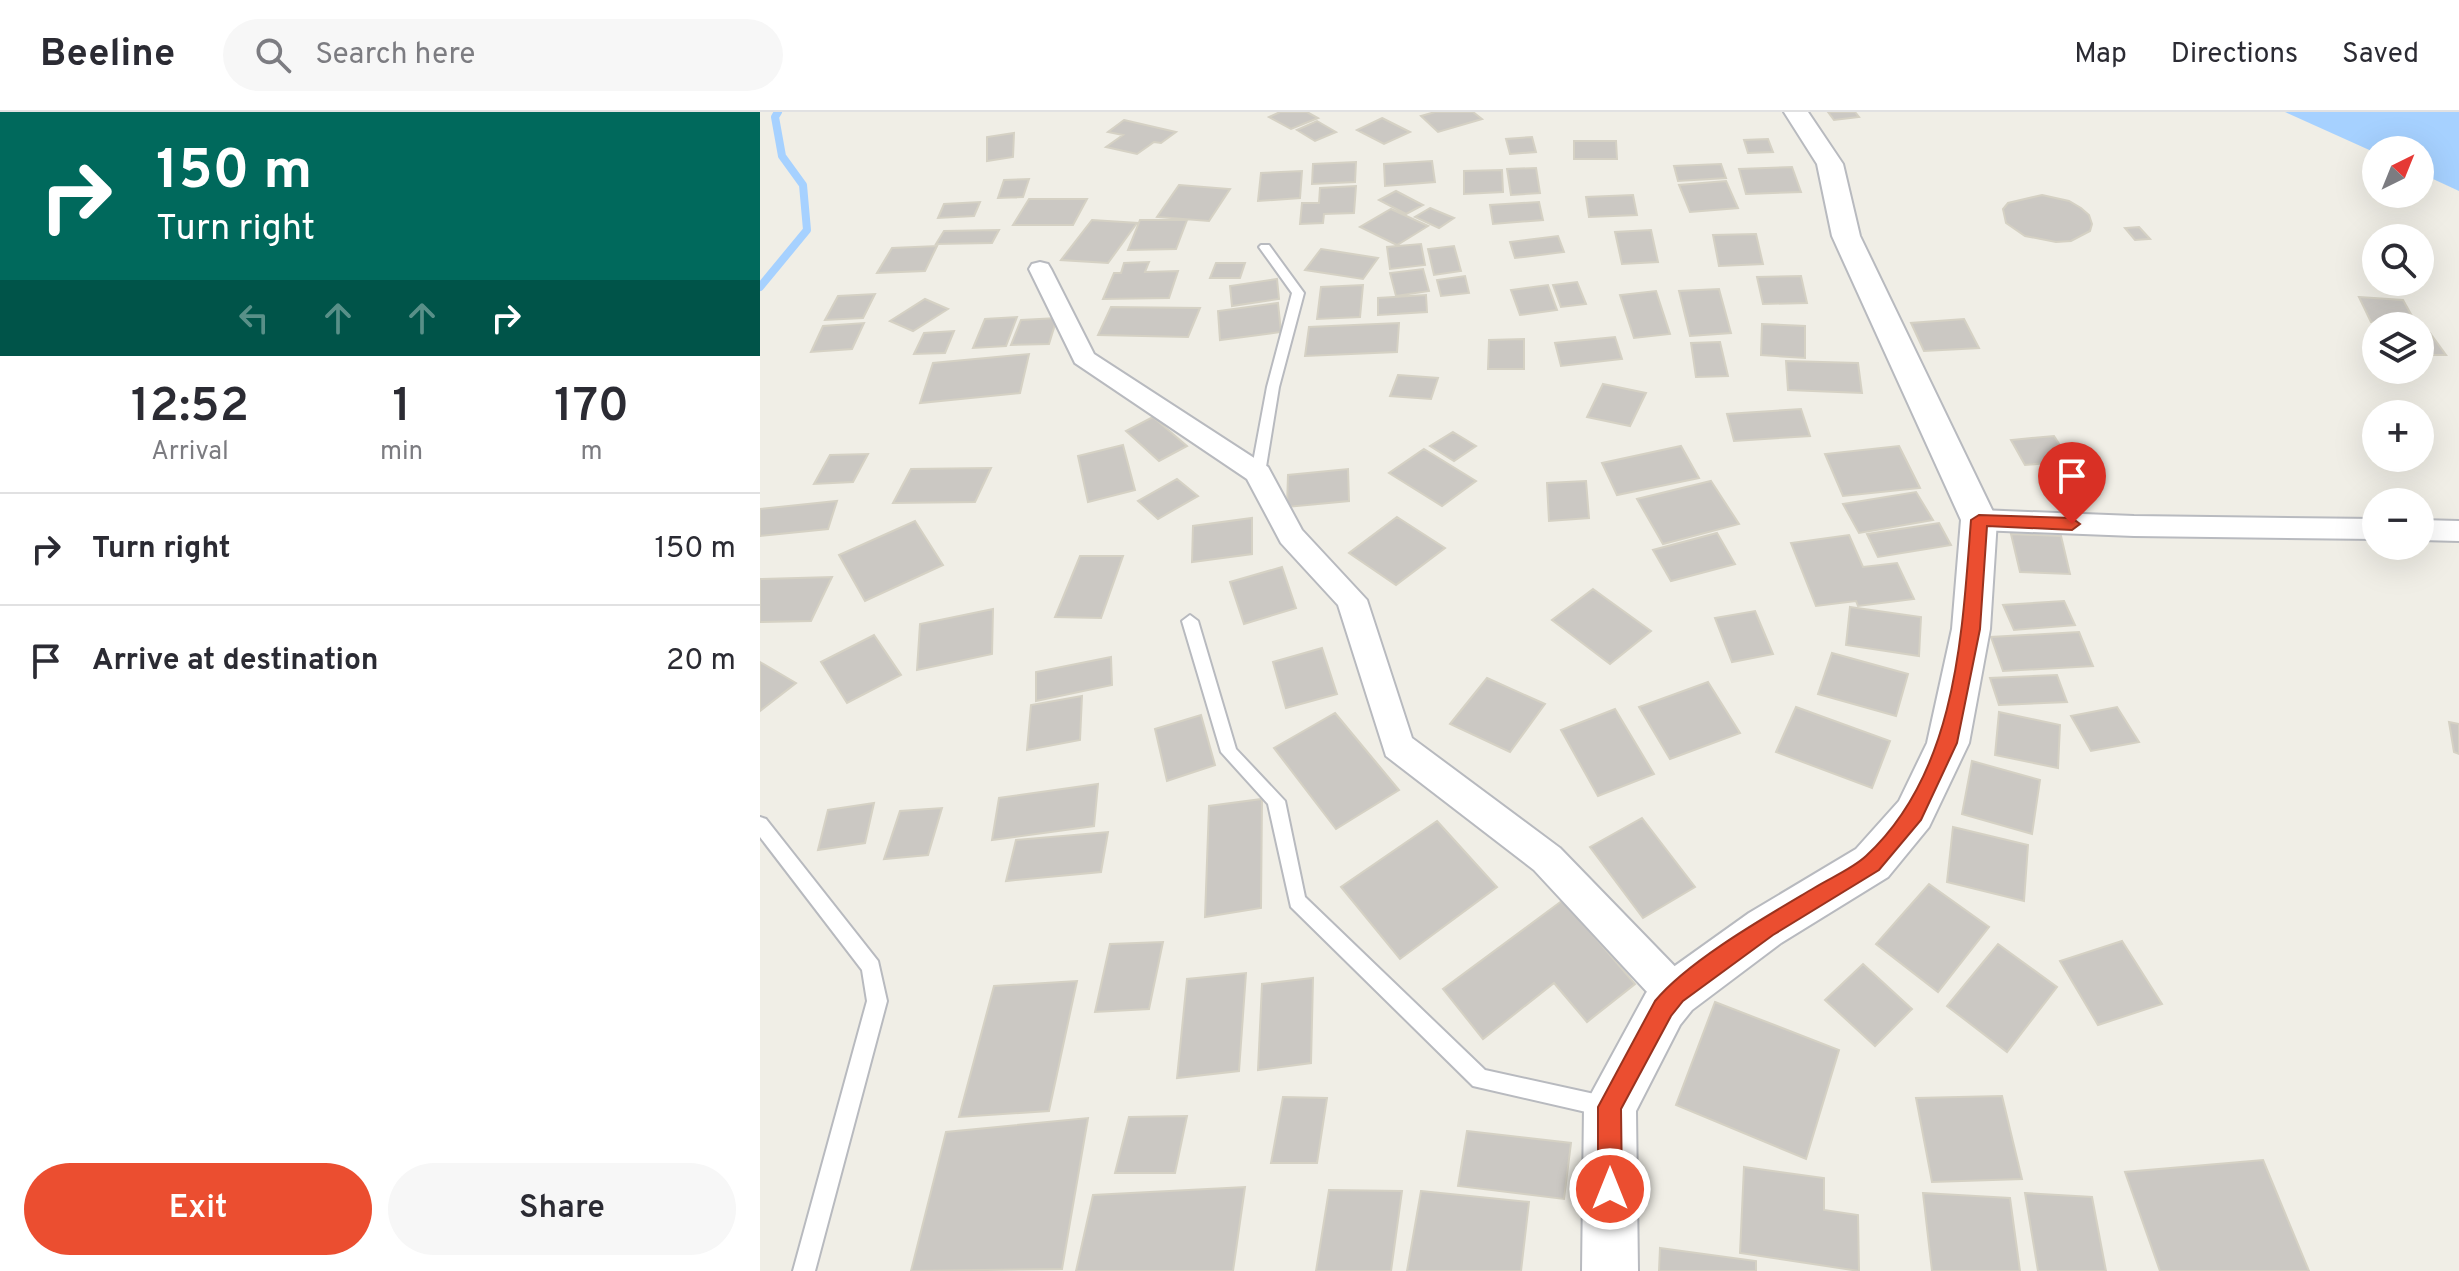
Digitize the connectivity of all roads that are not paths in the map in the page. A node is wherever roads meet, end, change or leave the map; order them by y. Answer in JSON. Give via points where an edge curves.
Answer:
{"nodes":[{"id":1,"x":1796,"y":112,"type":"edge"},
{"id":2,"x":1265,"y":247,"type":"dead end"},
{"id":3,"x":1040,"y":269,"type":"dead end"},
{"id":4,"x":1258,"y":473,"type":"junction"},
{"id":5,"x":1979,"y":520,"type":"junction"},
{"id":6,"x":2362,"y":529,"type":"edge"},
{"id":7,"x":2434,"y":530,"type":"edge"},
{"id":8,"x":2459,"y":531,"type":"edge"},
{"id":9,"x":1190,"y":621,"type":"dead end"},
{"id":10,"x":760,"y":824,"type":"edge"},
{"id":11,"x":1675,"y":994,"type":"junction"},
{"id":12,"x":1610,"y":1107,"type":"junction"},
{"id":13,"x":804,"y":1271,"type":"edge"},
{"id":14,"x":1610,"y":1271,"type":"edge"}],
"edges":[{"from":1,"to":5,"type":"street","via":[[1830,164],[1846,236]]},
{"from":2,"to":4,"type":"lane","via":[[1298,293],[1273,387]]},
{"from":3,"to":4,"type":"street","via":[[1084,358]]},
{"from":4,"to":11,"type":"street","via":[[1291,536],[1352,600],[1398,746],[1547,859]]},
{"from":5,"to":6,"type":"street"},
{"from":5,"to":11,"type":"street","via":[[1971,629],[1948,743],[1914,814],[1872,863],[1765,928]]},
{"from":7,"to":8,"type":"street"},
{"from":9,"to":12,"type":"lane","via":[[1229,752],[1276,801],[1297,901],[1480,1079]]},
{"from":10,"to":13,"type":"lane","via":[[871,967],[877,1001]]},
{"from":11,"to":12,"type":"street"},
{"from":12,"to":14,"type":"street"}]}
